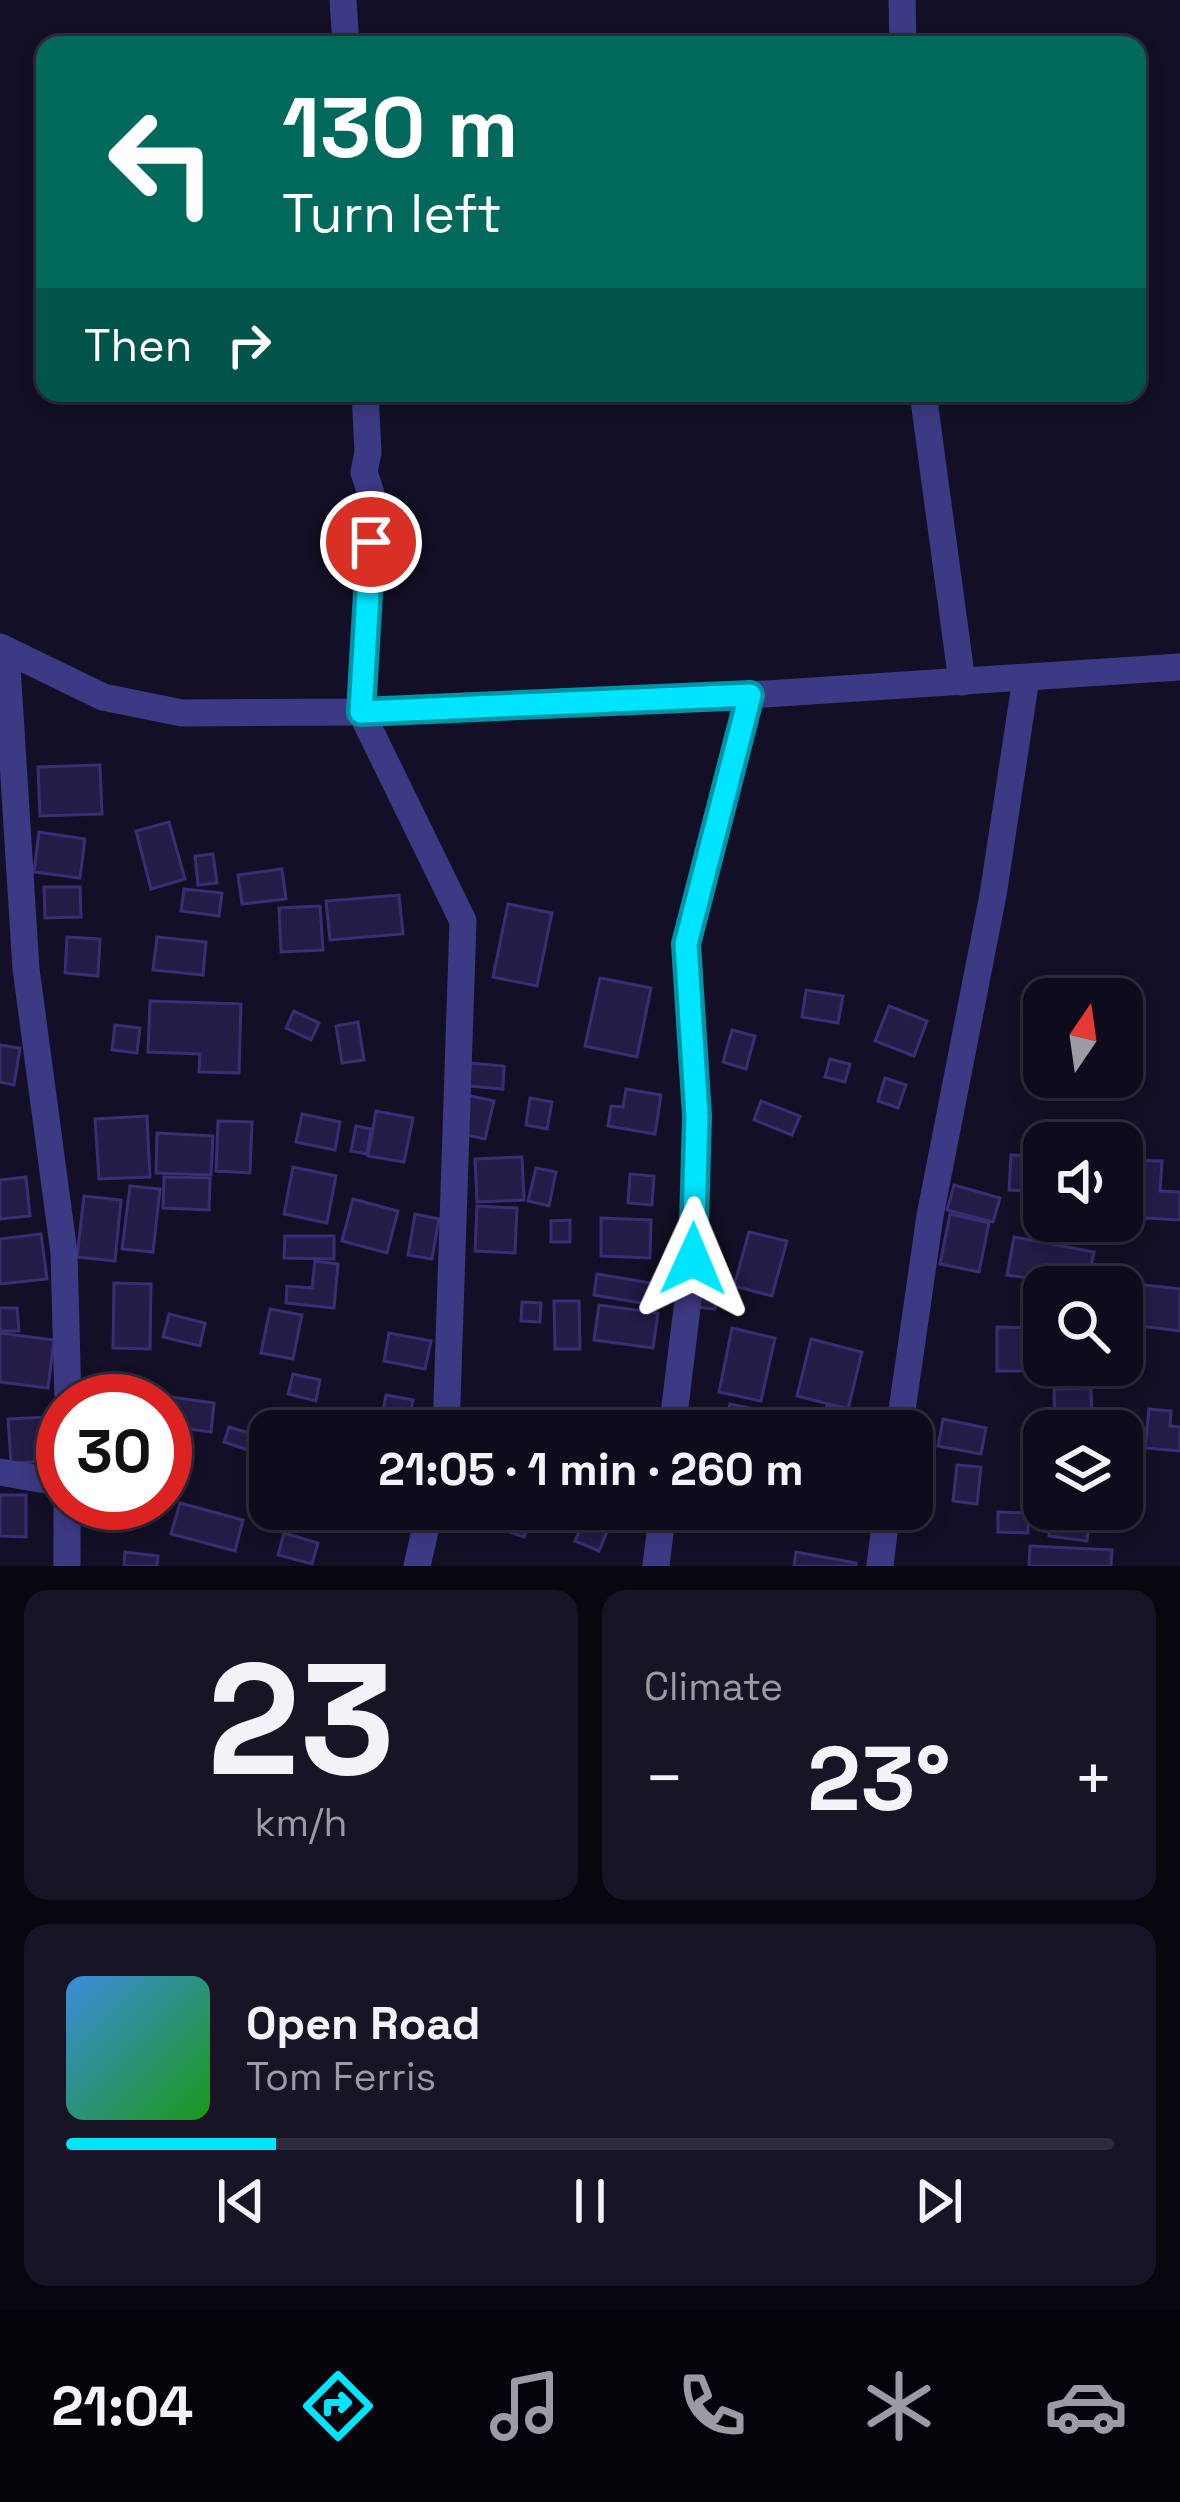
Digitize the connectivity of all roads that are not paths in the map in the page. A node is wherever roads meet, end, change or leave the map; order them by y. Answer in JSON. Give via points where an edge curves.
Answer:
{"nodes":[{"id":1,"x":343,"y":0,"type":"edge"},
{"id":2,"x":902,"y":0,"type":"edge"},
{"id":3,"x":345,"y":36,"type":"edge"},
{"id":4,"x":903,"y":36,"type":"edge"},
{"id":5,"x":365,"y":402,"type":"edge"},
{"id":6,"x":924,"y":402,"type":"edge"},
{"id":7,"x":3,"y":648,"type":"edge"},
{"id":8,"x":1180,"y":668,"type":"edge"},
{"id":9,"x":1027,"y":678,"type":"junction"},
{"id":10,"x":962,"y":682,"type":"junction"},
{"id":11,"x":750,"y":695,"type":"junction"},
{"id":12,"x":361,"y":712,"type":"junction"},
{"id":13,"x":67,"y":1374,"type":"edge"},
{"id":14,"x":447,"y":1410,"type":"edge"},
{"id":15,"x":675,"y":1410,"type":"edge"},
{"id":16,"x":902,"y":1410,"type":"edge"},
{"id":17,"x":0,"y":1472,"type":"edge"},
{"id":18,"x":36,"y":1478,"type":"edge"},
{"id":19,"x":67,"y":1530,"type":"edge"},
{"id":20,"x":425,"y":1530,"type":"edge"},
{"id":21,"x":660,"y":1530,"type":"edge"},
{"id":22,"x":884,"y":1530,"type":"edge"},
{"id":23,"x":67,"y":1566,"type":"edge"},
{"id":24,"x":417,"y":1566,"type":"edge"},
{"id":25,"x":656,"y":1566,"type":"edge"},
{"id":26,"x":880,"y":1566,"type":"edge"}],
"edges":[{"from":1,"to":3,"type":"street"},
{"from":2,"to":4,"type":"street"},
{"from":5,"to":12,"type":"street","via":[[364,472],[373,500]]},
{"from":6,"to":10,"type":"street"},
{"from":7,"to":12,"type":"street","via":[[103,697],[182,713]]},
{"from":7,"to":13,"type":"street","via":[[26,968],[64,1253]]},
{"from":8,"to":9,"type":"street"},
{"from":9,"to":10,"type":"street"},
{"from":9,"to":16,"type":"street"},
{"from":10,"to":11,"type":"street"},
{"from":11,"to":12,"type":"street"},
{"from":11,"to":15,"type":"street","via":[[686,944],[697,1116],[693,1259]]},
{"from":12,"to":14,"type":"street","via":[[463,921]]},
{"from":17,"to":18,"type":"street"},
{"from":19,"to":23,"type":"street"},
{"from":20,"to":24,"type":"street"},
{"from":21,"to":25,"type":"street"},
{"from":22,"to":26,"type":"street"}]}
